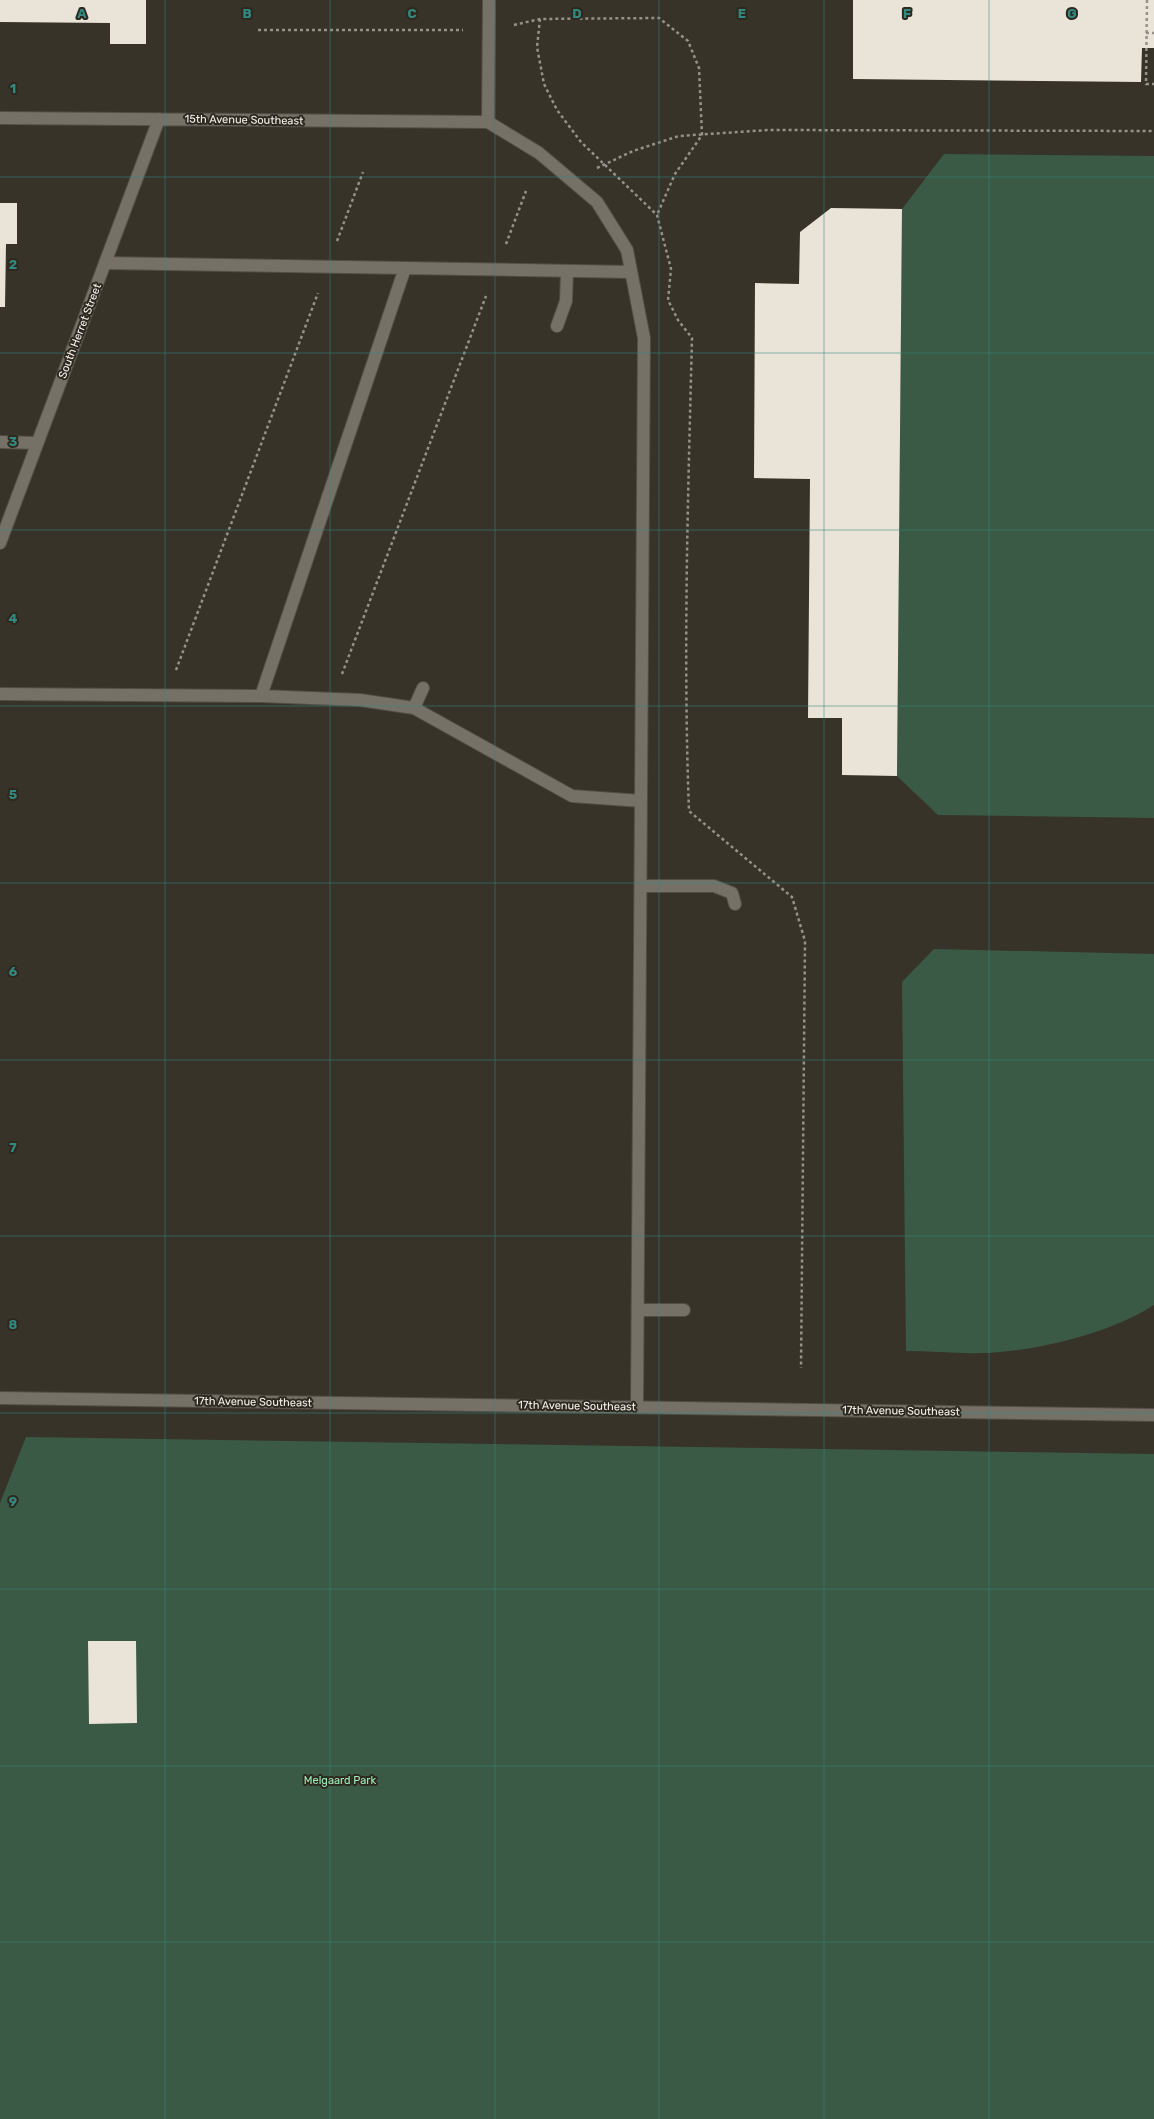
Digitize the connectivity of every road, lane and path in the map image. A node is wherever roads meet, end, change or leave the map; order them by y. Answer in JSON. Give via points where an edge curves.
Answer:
{"nodes":[{"id":1,"x":489,"y":0,"type":"edge"},
{"id":2,"x":1147,"y":0,"type":"edge"},
{"id":3,"x":540,"y":19,"type":"dead end"},
{"id":4,"x":1146,"y":33,"type":"junction"},
{"id":5,"x":1154,"y":34,"type":"edge"},
{"id":6,"x":1154,"y":84,"type":"edge"},
{"id":7,"x":0,"y":118,"type":"edge"},
{"id":8,"x":160,"y":119,"type":"junction"},
{"id":9,"x":488,"y":122,"type":"junction"},
{"id":10,"x":1154,"y":131,"type":"edge"},
{"id":11,"x":702,"y":135,"type":"junction"},
{"id":12,"x":605,"y":164,"type":"junction"},
{"id":13,"x":593,"y":169,"type":"dead end"},
{"id":14,"x":363,"y":172,"type":"dead end"},
{"id":15,"x":526,"y":191,"type":"dead end"},
{"id":16,"x":656,"y":214,"type":"junction"},
{"id":17,"x":105,"y":263,"type":"junction"},
{"id":18,"x":328,"y":266,"type":"junction"},
{"id":19,"x":405,"y":268,"type":"junction"},
{"id":20,"x":496,"y":269,"type":"junction"},
{"id":21,"x":567,"y":271,"type":"junction"},
{"id":22,"x":631,"y":272,"type":"junction"},
{"id":23,"x":556,"y":326,"type":"dead end"},
{"id":24,"x":0,"y":442,"type":"edge"},
{"id":25,"x":37,"y":443,"type":"junction"},
{"id":26,"x":0,"y":543,"type":"edge"},
{"id":27,"x":423,"y":688,"type":"dead end"},
{"id":28,"x":0,"y":694,"type":"edge"},
{"id":29,"x":166,"y":695,"type":"junction"},
{"id":30,"x":261,"y":696,"type":"junction"},
{"id":31,"x":332,"y":699,"type":"junction"},
{"id":32,"x":414,"y":708,"type":"junction"},
{"id":33,"x":641,"y":801,"type":"junction"},
{"id":34,"x":641,"y":886,"type":"junction"},
{"id":35,"x":735,"y":904,"type":"dead end"},
{"id":36,"x":638,"y":1310,"type":"junction"},
{"id":37,"x":684,"y":1310,"type":"dead end"},
{"id":38,"x":801,"y":1368,"type":"dead end"},
{"id":39,"x":0,"y":1398,"type":"edge"},
{"id":40,"x":637,"y":1407,"type":"junction"},
{"id":41,"x":1154,"y":1415,"type":"edge"}],
"edges":[{"from":1,"to":9,"type":"street"},
{"from":2,"to":4,"type":"path"},
{"from":3,"to":12,"type":"path","via":[[537,47],[544,84],[557,110],[581,142]]},
{"from":4,"to":5,"type":"path"},
{"from":4,"to":6,"type":"path","via":[[1146,84]]},
{"from":7,"to":8,"type":"street","name":"15th Avenue Southeast"},
{"from":8,"to":9,"type":"street","name":"15th Avenue Southeast"},
{"from":8,"to":17,"type":"street","name":"South Herret Street"},
{"from":9,"to":22,"type":"street","via":[[539,153],[597,202],[627,250]]},
{"from":10,"to":11,"type":"path","via":[[768,130]]},
{"from":11,"to":12,"type":"path","via":[[679,136],[633,151]]},
{"from":11,"to":16,"type":"path","via":[[675,174]]},
{"from":12,"to":13,"type":"path"},
{"from":12,"to":16,"type":"path"},
{"from":14,"to":18,"type":"path"},
{"from":15,"to":20,"type":"path"},
{"from":16,"to":38,"type":"path","via":[[671,269],[668,300],[678,320],[692,338],[686,555],[686,727],[689,812],[792,898],[805,941]]},
{"from":17,"to":18,"type":"street"},
{"from":17,"to":25,"type":"street","name":"South Herret Street"},
{"from":18,"to":19,"type":"street"},
{"from":18,"to":29,"type":"path"},
{"from":19,"to":20,"type":"street"},
{"from":19,"to":30,"type":"street"},
{"from":20,"to":21,"type":"street"},
{"from":20,"to":31,"type":"path"},
{"from":21,"to":22,"type":"street"},
{"from":21,"to":23,"type":"street","via":[[566,301]]},
{"from":22,"to":33,"type":"street","via":[[644,338]]},
{"from":24,"to":25,"type":"street"},
{"from":25,"to":26,"type":"street","name":"South Herret Street"},
{"from":27,"to":32,"type":"street"},
{"from":28,"to":29,"type":"street"},
{"from":29,"to":30,"type":"street"},
{"from":30,"to":31,"type":"street"},
{"from":31,"to":32,"type":"street","via":[[360,700]]},
{"from":32,"to":33,"type":"street","via":[[572,796]]},
{"from":33,"to":34,"type":"street"},
{"from":34,"to":35,"type":"street","via":[[714,886],[732,893]]},
{"from":34,"to":36,"type":"street"},
{"from":36,"to":37,"type":"street"},
{"from":36,"to":40,"type":"street"},
{"from":39,"to":40,"type":"street","name":"17th Avenue Southeast"},
{"from":40,"to":41,"type":"street","name":"17th Avenue Southeast"}]}
